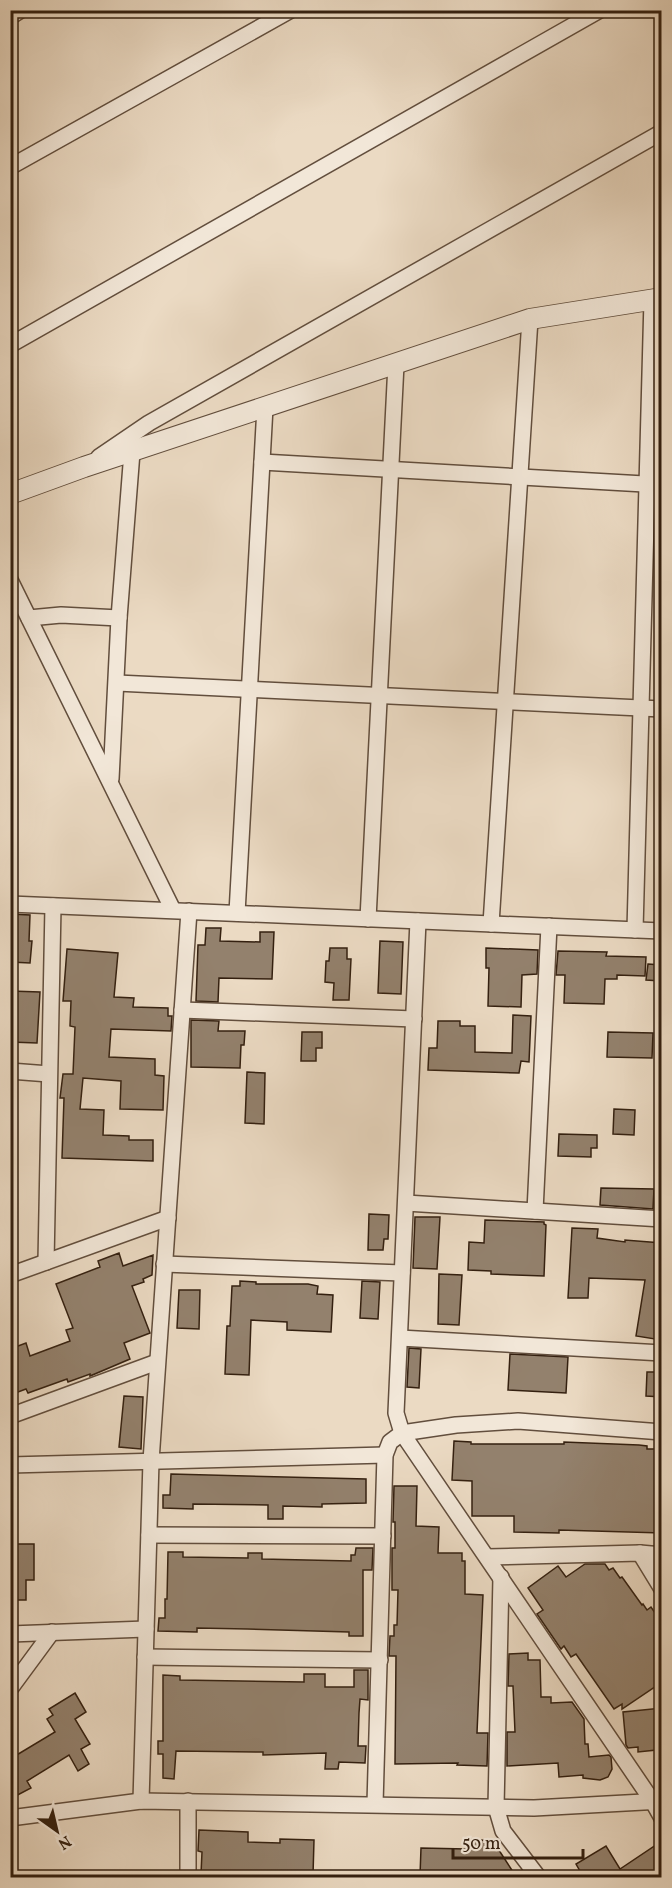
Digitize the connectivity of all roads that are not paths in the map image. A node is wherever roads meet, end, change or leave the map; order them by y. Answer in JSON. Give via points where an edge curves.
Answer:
{"nodes":[{"id":1,"x":21,"y":10,"type":"edge"},
{"id":2,"x":291,"y":10,"type":"edge"},
{"id":3,"x":600,"y":10,"type":"edge"},
{"id":4,"x":10,"y":17,"type":"edge"},
{"id":5,"x":662,"y":132,"type":"edge"},
{"id":6,"x":10,"y":167,"type":"edge"},
{"id":7,"x":657,"y":299,"type":"edge"},
{"id":8,"x":530,"y":319,"type":"junction"},
{"id":9,"x":10,"y":345,"type":"edge"},
{"id":10,"x":396,"y":364,"type":"junction"},
{"id":11,"x":265,"y":407,"type":"junction"},
{"id":12,"x":132,"y":452,"type":"junction"},
{"id":13,"x":262,"y":462,"type":"junction"},
{"id":14,"x":84,"y":467,"type":"junction"},
{"id":15,"x":390,"y":470,"type":"junction"},
{"id":16,"x":520,"y":477,"type":"junction"},
{"id":17,"x":654,"y":485,"type":"edge"},
{"id":18,"x":10,"y":494,"type":"edge"},
{"id":19,"x":10,"y":580,"type":"edge"},
{"id":20,"x":29,"y":618,"type":"junction"},
{"id":21,"x":119,"y":618,"type":"junction"},
{"id":22,"x":117,"y":683,"type":"junction"},
{"id":23,"x":250,"y":689,"type":"junction"},
{"id":24,"x":379,"y":695,"type":"junction"},
{"id":25,"x":505,"y":701,"type":"junction"},
{"id":26,"x":641,"y":708,"type":"junction"},
{"id":27,"x":662,"y":709,"type":"edge"},
{"id":28,"x":110,"y":782,"type":"junction"},
{"id":29,"x":10,"y":904,"type":"edge"},
{"id":30,"x":53,"y":906,"type":"junction"},
{"id":31,"x":173,"y":910,"type":"junction"},
{"id":32,"x":189,"y":911,"type":"junction"},
{"id":33,"x":237,"y":913,"type":"junction"},
{"id":34,"x":368,"y":919,"type":"junction"},
{"id":35,"x":418,"y":921,"type":"junction"},
{"id":36,"x":491,"y":924,"type":"junction"},
{"id":37,"x":549,"y":926,"type":"junction"},
{"id":38,"x":635,"y":930,"type":"junction"},
{"id":39,"x":662,"y":931,"type":"edge"},
{"id":40,"x":182,"y":1010,"type":"junction"},
{"id":41,"x":414,"y":1019,"type":"junction"},
{"id":42,"x":10,"y":1071,"type":"edge"},
{"id":43,"x":50,"y":1074,"type":"junction"},
{"id":44,"x":405,"y":1203,"type":"junction"},
{"id":45,"x":536,"y":1211,"type":"junction"},
{"id":46,"x":168,"y":1218,"type":"junction"},
{"id":47,"x":662,"y":1219,"type":"edge"},
{"id":48,"x":46,"y":1262,"type":"junction"},
{"id":49,"x":164,"y":1264,"type":"junction"},
{"id":50,"x":402,"y":1274,"type":"junction"},
{"id":51,"x":10,"y":1275,"type":"edge"},
{"id":52,"x":400,"y":1338,"type":"junction"},
{"id":53,"x":662,"y":1353,"type":"edge"},
{"id":54,"x":158,"y":1362,"type":"junction"},
{"id":55,"x":10,"y":1416,"type":"edge"},
{"id":56,"x":662,"y":1432,"type":"edge"},
{"id":57,"x":402,"y":1433,"type":"junction"},
{"id":58,"x":385,"y":1455,"type":"junction"},
{"id":59,"x":151,"y":1461,"type":"junction"},
{"id":60,"x":10,"y":1466,"type":"edge"},
{"id":61,"x":149,"y":1535,"type":"junction"},
{"id":62,"x":383,"y":1536,"type":"junction"},
{"id":63,"x":640,"y":1552,"type":"junction"},
{"id":64,"x":662,"y":1555,"type":"edge"},
{"id":65,"x":487,"y":1557,"type":"junction"},
{"id":66,"x":501,"y":1577,"type":"junction"},
{"id":67,"x":662,"y":1589,"type":"edge"},
{"id":68,"x":146,"y":1629,"type":"junction"},
{"id":69,"x":52,"y":1632,"type":"junction"},
{"id":70,"x":10,"y":1634,"type":"edge"},
{"id":71,"x":145,"y":1657,"type":"junction"},
{"id":72,"x":380,"y":1660,"type":"junction"},
{"id":73,"x":10,"y":1689,"type":"edge"},
{"id":74,"x":141,"y":1801,"type":"junction"},
{"id":75,"x":188,"y":1801,"type":"junction"},
{"id":76,"x":657,"y":1802,"type":"edge"},
{"id":77,"x":375,"y":1804,"type":"junction"},
{"id":78,"x":496,"y":1807,"type":"junction"},
{"id":79,"x":10,"y":1818,"type":"edge"},
{"id":80,"x":662,"y":1818,"type":"edge"},
{"id":81,"x":188,"y":1878,"type":"edge"},
{"id":82,"x":538,"y":1878,"type":"edge"}],
"edges":[{"from":1,"to":4,"type":"street"},
{"from":2,"to":6,"type":"street"},
{"from":3,"to":9,"type":"street"},
{"from":5,"to":14,"type":"street","via":[[149,423]]},
{"from":7,"to":8,"type":"street"},
{"from":7,"to":17,"type":"street"},
{"from":8,"to":10,"type":"street"},
{"from":8,"to":16,"type":"street"},
{"from":10,"to":11,"type":"street"},
{"from":10,"to":15,"type":"street"},
{"from":11,"to":12,"type":"street"},
{"from":11,"to":13,"type":"street"},
{"from":12,"to":14,"type":"street"},
{"from":12,"to":21,"type":"street"},
{"from":13,"to":15,"type":"street"},
{"from":13,"to":23,"type":"street"},
{"from":14,"to":18,"type":"street"},
{"from":15,"to":16,"type":"street"},
{"from":15,"to":24,"type":"street"},
{"from":16,"to":17,"type":"street"},
{"from":16,"to":25,"type":"street"},
{"from":17,"to":26,"type":"street"},
{"from":19,"to":20,"type":"street"},
{"from":20,"to":21,"type":"street"},
{"from":20,"to":28,"type":"street"},
{"from":21,"to":22,"type":"street"},
{"from":22,"to":23,"type":"street"},
{"from":22,"to":28,"type":"street"},
{"from":23,"to":24,"type":"street"},
{"from":23,"to":33,"type":"street"},
{"from":24,"to":25,"type":"street"},
{"from":24,"to":34,"type":"street"},
{"from":25,"to":26,"type":"street"},
{"from":25,"to":36,"type":"street"},
{"from":26,"to":27,"type":"street"},
{"from":26,"to":38,"type":"street"},
{"from":28,"to":31,"type":"street"},
{"from":29,"to":30,"type":"street"},
{"from":30,"to":31,"type":"street"},
{"from":30,"to":43,"type":"street"},
{"from":31,"to":32,"type":"street"},
{"from":32,"to":33,"type":"street"},
{"from":32,"to":40,"type":"street"},
{"from":33,"to":34,"type":"street"},
{"from":34,"to":35,"type":"street"},
{"from":35,"to":36,"type":"street"},
{"from":35,"to":41,"type":"street"},
{"from":36,"to":37,"type":"street"},
{"from":37,"to":38,"type":"street"},
{"from":37,"to":45,"type":"street"},
{"from":38,"to":39,"type":"street"},
{"from":40,"to":41,"type":"street"},
{"from":40,"to":46,"type":"street"},
{"from":41,"to":44,"type":"street"},
{"from":42,"to":43,"type":"street"},
{"from":43,"to":48,"type":"street"},
{"from":44,"to":45,"type":"street"},
{"from":44,"to":50,"type":"street"},
{"from":45,"to":47,"type":"street"},
{"from":46,"to":48,"type":"street"},
{"from":46,"to":49,"type":"street"},
{"from":48,"to":51,"type":"street"},
{"from":49,"to":50,"type":"street"},
{"from":49,"to":54,"type":"street"},
{"from":50,"to":52,"type":"street"},
{"from":52,"to":53,"type":"street"},
{"from":52,"to":57,"type":"street","via":[[396,1413]]},
{"from":54,"to":55,"type":"street"},
{"from":54,"to":59,"type":"street"},
{"from":56,"to":57,"type":"street","via":[[518,1421]]},
{"from":57,"to":58,"type":"street","via":[[390,1442]]},
{"from":57,"to":65,"type":"street"},
{"from":58,"to":59,"type":"street"},
{"from":58,"to":62,"type":"street"},
{"from":59,"to":60,"type":"street"},
{"from":59,"to":61,"type":"street"},
{"from":61,"to":62,"type":"street"},
{"from":61,"to":68,"type":"street"},
{"from":62,"to":72,"type":"street"},
{"from":63,"to":64,"type":"street"},
{"from":63,"to":65,"type":"street"},
{"from":63,"to":67,"type":"street"},
{"from":65,"to":66,"type":"street"},
{"from":66,"to":76,"type":"street"},
{"from":66,"to":78,"type":"street"},
{"from":68,"to":69,"type":"street"},
{"from":68,"to":71,"type":"street"},
{"from":69,"to":70,"type":"street"},
{"from":69,"to":73,"type":"street"},
{"from":71,"to":72,"type":"street"},
{"from":71,"to":74,"type":"street"},
{"from":72,"to":77,"type":"street"},
{"from":74,"to":75,"type":"street"},
{"from":74,"to":79,"type":"street"},
{"from":75,"to":77,"type":"street"},
{"from":75,"to":81,"type":"street"},
{"from":76,"to":78,"type":"street"},
{"from":76,"to":80,"type":"street"},
{"from":77,"to":78,"type":"street"},
{"from":78,"to":82,"type":"street","via":[[503,1831]]}]}
